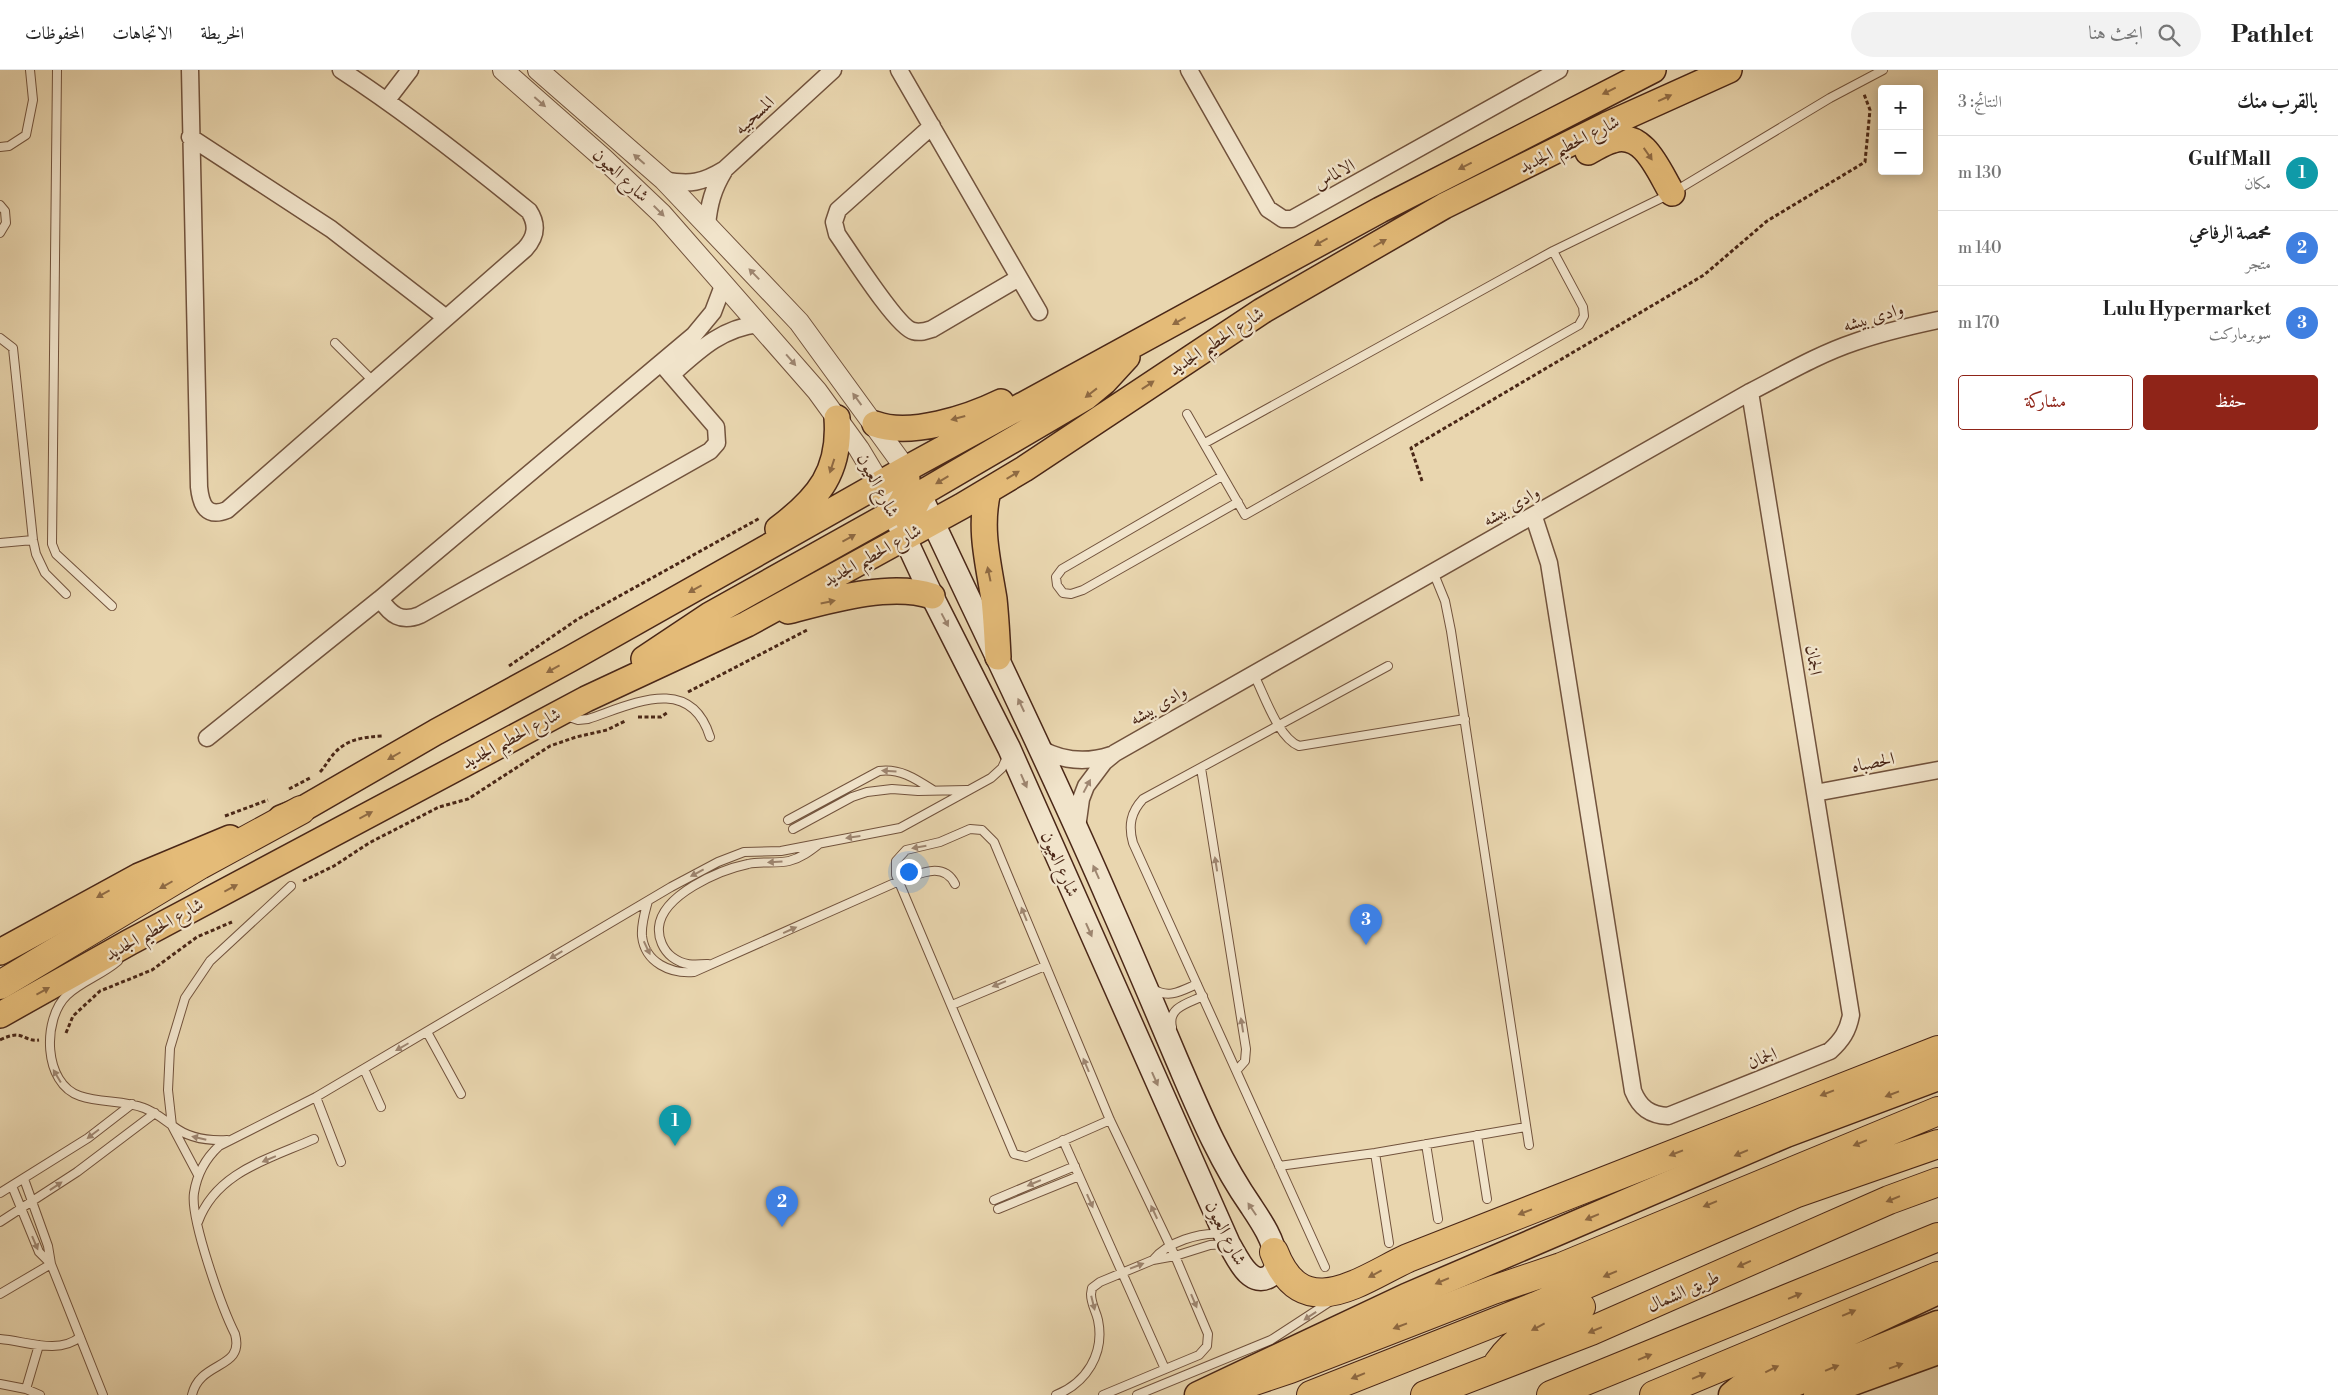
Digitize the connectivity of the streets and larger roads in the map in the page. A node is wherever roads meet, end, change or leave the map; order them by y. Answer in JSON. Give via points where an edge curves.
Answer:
{"nodes":[{"id":1,"x":190,"y":70,"type":"edge"},
{"id":2,"x":341,"y":70,"type":"edge"},
{"id":3,"x":410,"y":70,"type":"edge"},
{"id":4,"x":503,"y":70,"type":"edge"},
{"id":5,"x":538,"y":70,"type":"edge"},
{"id":6,"x":833,"y":70,"type":"edge"},
{"id":7,"x":899,"y":70,"type":"edge"},
{"id":8,"x":1189,"y":70,"type":"edge"},
{"id":9,"x":1559,"y":70,"type":"edge"},
{"id":10,"x":1653,"y":70,"type":"edge"},
{"id":11,"x":1729,"y":70,"type":"edge"},
{"id":12,"x":387,"y":100,"type":"junction"},
{"id":13,"x":932,"y":126,"type":"junction"},
{"id":14,"x":190,"y":137,"type":"junction"},
{"id":15,"x":726,"y":169,"type":"junction"},
{"id":16,"x":664,"y":180,"type":"junction"},
{"id":17,"x":1672,"y":193,"type":"road end"},
{"id":18,"x":1444,"y":206,"type":"junction"},
{"id":19,"x":707,"y":225,"type":"junction"},
{"id":20,"x":1019,"y":278,"type":"junction"},
{"id":21,"x":724,"y":283,"type":"junction"},
{"id":22,"x":1038,"y":312,"type":"dead end"},
{"id":23,"x":445,"y":317,"type":"junction"},
{"id":24,"x":1938,"y":320,"type":"edge"},
{"id":25,"x":759,"y":324,"type":"junction"},
{"id":26,"x":699,"y":340,"type":"junction"},
{"id":27,"x":1136,"y":345,"type":"junction"},
{"id":28,"x":666,"y":369,"type":"junction"},
{"id":29,"x":1055,"y":389,"type":"junction"},
{"id":30,"x":1750,"y":392,"type":"junction"},
{"id":31,"x":837,"y":418,"type":"junction"},
{"id":32,"x":874,"y":424,"type":"junction"},
{"id":33,"x":906,"y":469,"type":"junction"},
{"id":34,"x":880,"y":484,"type":"junction"},
{"id":35,"x":988,"y":491,"type":"junction"},
{"id":36,"x":920,"y":496,"type":"junction"},
{"id":37,"x":894,"y":512,"type":"junction"},
{"id":38,"x":1534,"y":516,"type":"junction"},
{"id":39,"x":933,"y":522,"type":"junction"},
{"id":40,"x":904,"y":536,"type":"junction"},
{"id":41,"x":738,"y":565,"type":"junction"},
{"id":42,"x":932,"y":596,"type":"junction"},
{"id":43,"x":380,"y":599,"type":"junction"},
{"id":44,"x":748,"y":624,"type":"junction"},
{"id":45,"x":998,"y":657,"type":"junction"},
{"id":46,"x":586,"y":699,"type":"junction"},
{"id":47,"x":207,"y":738,"type":"dead end"},
{"id":48,"x":1041,"y":749,"type":"junction"},
{"id":49,"x":1116,"y":754,"type":"junction"},
{"id":50,"x":1938,"y":770,"type":"edge"},
{"id":51,"x":1814,"y":793,"type":"junction"},
{"id":52,"x":294,"y":800,"type":"junction"},
{"id":53,"x":1076,"y":828,"type":"junction"},
{"id":54,"x":0,"y":952,"type":"edge"},
{"id":55,"x":0,"y":985,"type":"edge"},
{"id":56,"x":0,"y":1015,"type":"edge"},
{"id":57,"x":1938,"y":1050,"type":"edge"},
{"id":58,"x":1938,"y":1076,"type":"edge"},
{"id":59,"x":1938,"y":1111,"type":"edge"},
{"id":60,"x":1938,"y":1144,"type":"edge"},
{"id":61,"x":1850,"y":1176,"type":"junction"},
{"id":62,"x":1938,"y":1182,"type":"edge"},
{"id":63,"x":1938,"y":1237,"type":"edge"},
{"id":64,"x":1274,"y":1252,"type":"junction"},
{"id":65,"x":1561,"y":1267,"type":"junction"},
{"id":66,"x":1938,"y":1276,"type":"edge"},
{"id":67,"x":1938,"y":1291,"type":"edge"},
{"id":68,"x":1938,"y":1324,"type":"edge"},
{"id":69,"x":1938,"y":1351,"type":"edge"},
{"id":70,"x":1420,"y":1352,"type":"junction"},
{"id":71,"x":1496,"y":1367,"type":"junction"},
{"id":72,"x":1198,"y":1395,"type":"edge"},
{"id":73,"x":1213,"y":1395,"type":"edge"},
{"id":74,"x":1311,"y":1395,"type":"edge"},
{"id":75,"x":1425,"y":1395,"type":"edge"},
{"id":76,"x":1551,"y":1395,"type":"edge"},
{"id":77,"x":1654,"y":1395,"type":"edge"},
{"id":78,"x":1732,"y":1395,"type":"edge"},
{"id":79,"x":1753,"y":1395,"type":"edge"},
{"id":80,"x":1817,"y":1395,"type":"edge"}],
"edges":[{"from":1,"to":14,"type":"street"},
{"from":2,"to":12,"type":"street"},
{"from":3,"to":12,"type":"street"},
{"from":4,"to":21,"type":"street","name":"شارع العيون","one_way":true,"via":[[662,214]]},
{"from":16,"to":5,"type":"street","name":"شارع العيون","one_way":true},
{"from":6,"to":15,"type":"street","name":"المسحبيه"},
{"from":7,"to":13,"type":"street"},
{"from":8,"to":9,"type":"street","name":"الالماس","via":[[1268,209],[1283,219],[1292,219]]},
{"from":10,"to":27,"type":"main road","name":"شارع الحطيم الجديد","one_way":true,"via":[[1380,210]]},
{"from":18,"to":11,"type":"main road","name":"شارع الحطيم الجديد","one_way":true,"via":[[1607,125]]},
{"from":12,"to":23,"type":"street","via":[[456,151],[533,218],[531,243]]},
{"from":13,"to":20,"type":"street"},
{"from":13,"to":20,"type":"street","via":[[838,210],[834,222],[837,234],[897,318],[912,331],[932,329]]},
{"from":14,"to":23,"type":"street","via":[[331,229]]},
{"from":14,"to":23,"type":"street","via":[[199,487],[203,506],[210,512],[219,514],[227,510]]},
{"from":15,"to":16,"type":"street","name":"المسحبيه","via":[[707,180],[685,184]]},
{"from":15,"to":19,"type":"street","name":"المسحبيه","via":[[708,205]]},
{"from":16,"to":19,"type":"street","name":"شارع العيون"},
{"from":18,"to":17,"type":"main road","one_way":true,"via":[[1493,196],[1623,138],[1641,145],[1648,152]]},
{"from":35,"to":18,"type":"main road","name":"شارع الحطيم الجديد","one_way":true,"via":[[1262,311]]},
{"from":32,"to":19,"type":"street","name":"شارع العيون","one_way":true,"via":[[799,322]]},
{"from":20,"to":22,"type":"street"},
{"from":21,"to":25,"type":"street","name":"شارع العيون"},
{"from":21,"to":26,"type":"street"},
{"from":24,"to":30,"type":"street","name":"وادى بيشه","via":[[1854,342]]},
{"from":25,"to":26,"type":"street"},
{"from":25,"to":31,"type":"street","name":"شارع العيون","one_way":true},
{"from":26,"to":28,"type":"street"},
{"from":27,"to":29,"type":"main road","name":"شارع الحطيم الجديد"},
{"from":27,"to":36,"type":"main road","one_way":true,"via":[[1104,382],[1086,397],[938,482]]},
{"from":28,"to":43,"type":"street"},
{"from":28,"to":43,"type":"street","via":[[716,427],[717,443],[710,451],[420,615],[400,618],[392,614]]},
{"from":29,"to":32,"type":"main road","one_way":true,"via":[[1022,394],[977,413],[950,420],[902,429]]},
{"from":29,"to":33,"type":"main road","name":"شارع الحطيم الجديد"},
{"from":30,"to":38,"type":"street","name":"وادى بيشه"},
{"from":30,"to":51,"type":"street","name":"الجمان"},
{"from":31,"to":34,"type":"street","name":"شارع العيون"},
{"from":31,"to":41,"type":"main road","one_way":true,"via":[[837,448],[825,483],[801,511]]},
{"from":32,"to":33,"type":"street","name":"شارع العيون"},
{"from":33,"to":34,"type":"main road","name":"شارع الحطيم الجديد"},
{"from":33,"to":36,"type":"main road","name":"شارع العيون"},
{"from":33,"to":37,"type":"main road","via":[[907,493]]},
{"from":34,"to":37,"type":"main road","name":"شارع العيون"},
{"from":34,"to":41,"type":"main road","name":"شارع الحطيم الجديد"},
{"from":35,"to":39,"type":"main road","name":"شارع الحطيم الجديد"},
{"from":45,"to":35,"type":"main road","one_way":true,"via":[[994,601],[984,538],[983,516]]},
{"from":36,"to":39,"type":"main road","name":"شارع العيون"},
{"from":36,"to":40,"type":"main road"},
{"from":37,"to":40,"type":"main road","name":"شارع العيون"},
{"from":46,"to":37,"type":"main road","one_way":true,"via":[[710,615]]},
{"from":38,"to":49,"type":"street","name":"وادى بيشه"},
{"from":38,"to":51,"type":"street","name":"الجمان","via":[[1548,563],[1633,1091],[1646,1110],[1668,1116],[1680,1113],[1830,1051],[1841,1042],[1848,1029],[1850,1000]]},
{"from":39,"to":40,"type":"main road","name":"شارع الحطيم الجديد"},
{"from":39,"to":45,"type":"main road","name":"شارع العيون"},
{"from":40,"to":42,"type":"main road","name":"شارع العيون"},
{"from":40,"to":44,"type":"main road","name":"شارع الحطيم الجديد"},
{"from":41,"to":52,"type":"main road","name":"شارع الحطيم الجديد","one_way":true,"via":[[436,732]]},
{"from":44,"to":42,"type":"main road","one_way":true,"via":[[802,607],[884,591],[908,590]]},
{"from":42,"to":64,"type":"main road","name":"شارع العيون","one_way":true,"via":[[1009,748],[1227,1239],[1246,1270],[1255,1278],[1262,1279],[1273,1273]]},
{"from":43,"to":47,"type":"street"},
{"from":44,"to":46,"type":"main road","name":"شارع الحطيم الجديد"},
{"from":48,"to":45,"type":"main road","name":"شارع العيون","one_way":true},
{"from":56,"to":46,"type":"main road","name":"شارع الحطيم الجديد","one_way":true,"via":[[130,942]]},
{"from":48,"to":49,"type":"street","name":"وادى بيشه","via":[[1077,760]]},
{"from":48,"to":53,"type":"main road","name":"شارع العيون"},
{"from":53,"to":49,"type":"street","name":"وادى بيشه","one_way":true,"via":[[1086,786],[1104,762]]},
{"from":50,"to":51,"type":"street","name":"الحصباه"},
{"from":52,"to":54,"type":"main road","name":"شارع الحطيم الجديد","one_way":true,"via":[[196,851],[139,876]]},
{"from":52,"to":55,"type":"highway","one_way":true,"via":[[200,865]]},
{"from":64,"to":53,"type":"main road","name":"شارع العيون","one_way":true,"via":[[1261,1221],[1214,1146]]},
{"from":57,"to":64,"type":"highway","one_way":true,"via":[[1408,1258],[1350,1288],[1323,1293],[1298,1285],[1287,1276]]},
{"from":58,"to":72,"type":"highway","one_way":true,"via":[[1786,1134],[1406,1297]]},
{"from":59,"to":65,"type":"highway","one_way":true},
{"from":60,"to":61,"type":"highway"},
{"from":61,"to":70,"type":"highway","one_way":true,"via":[[1797,1193],[1536,1306]]},
{"from":61,"to":71,"type":"highway","one_way":true,"via":[[1817,1197],[1537,1327],[1513,1344]]},
{"from":62,"to":71,"type":"highway","name":"طريق الشمال","one_way":true,"via":[[1889,1200],[1591,1331]]},
{"from":76,"to":63,"type":"highway","one_way":true},
{"from":65,"to":70,"type":"highway","via":[[1524,1294]]},
{"from":65,"to":73,"type":"highway","one_way":true},
{"from":77,"to":66,"type":"highway","one_way":true},
{"from":78,"to":67,"type":"highway","one_way":true,"via":[[1767,1371]]},
{"from":79,"to":68,"type":"highway","one_way":true,"via":[[1796,1383]]},
{"from":80,"to":69,"type":"highway","one_way":true},
{"from":70,"to":74,"type":"highway","one_way":true},
{"from":71,"to":75,"type":"highway","name":"طريق الشمال"}]}
